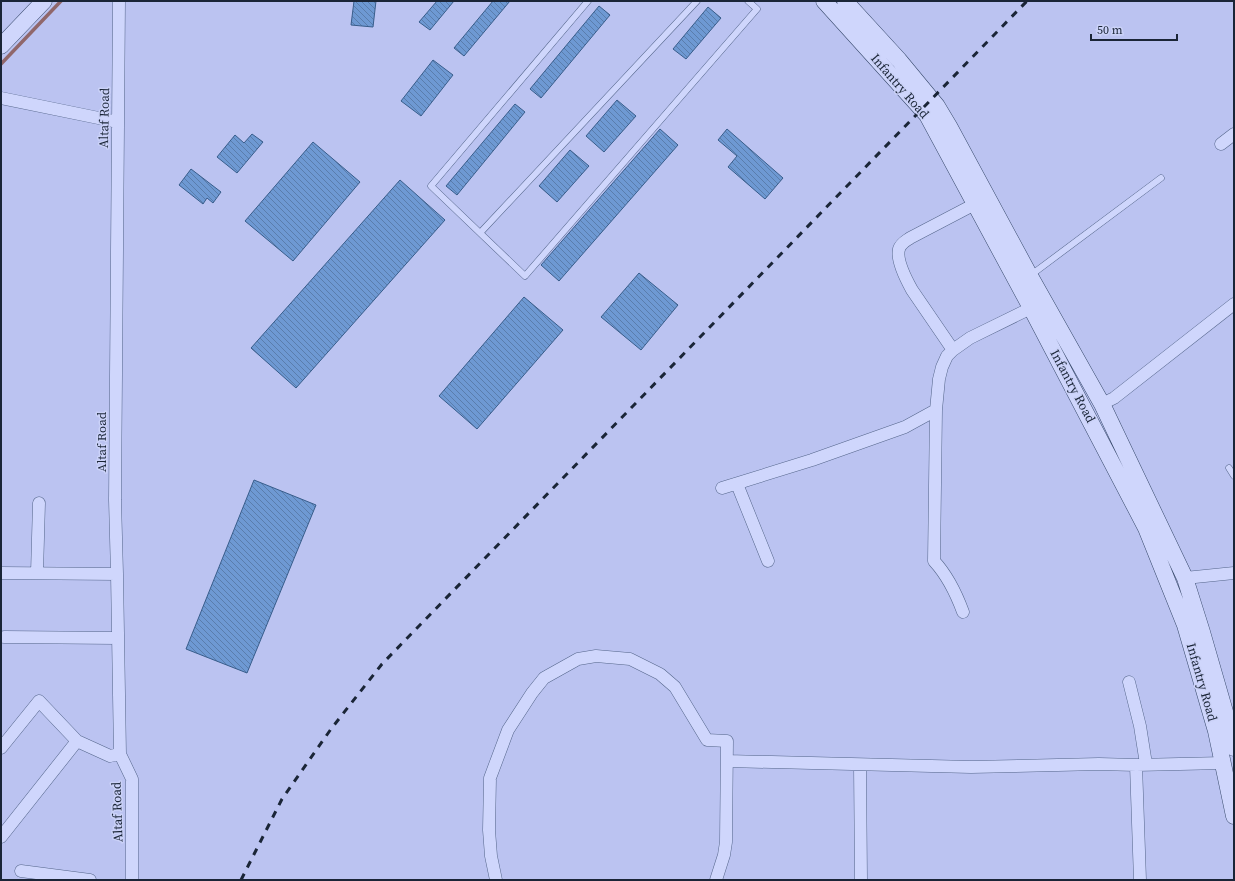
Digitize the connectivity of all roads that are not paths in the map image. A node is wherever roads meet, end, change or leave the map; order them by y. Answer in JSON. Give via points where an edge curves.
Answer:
{"nodes":[{"id":1,"x":44,"y":1,"type":"edge"},
{"id":2,"x":119,"y":1,"type":"edge"},
{"id":3,"x":588,"y":1,"type":"edge"},
{"id":4,"x":697,"y":1,"type":"edge"},
{"id":5,"x":748,"y":1,"type":"edge"},
{"id":6,"x":824,"y":1,"type":"edge"},
{"id":7,"x":845,"y":1,"type":"edge"},
{"id":8,"x":1,"y":46,"type":"edge"},
{"id":9,"x":1,"y":98,"type":"edge"},
{"id":10,"x":118,"y":122,"type":"junction"},
{"id":11,"x":1234,"y":134,"type":"edge"},
{"id":12,"x":1221,"y":144,"type":"dead end"},
{"id":13,"x":1162,"y":178,"type":"dead end"},
{"id":14,"x":975,"y":204,"type":"junction"},
{"id":15,"x":480,"y":233,"type":"junction"},
{"id":16,"x":1024,"y":279,"type":"junction"},
{"id":17,"x":1234,"y":304,"type":"edge"},
{"id":18,"x":1031,"y":308,"type":"junction"},
{"id":19,"x":953,"y":350,"type":"junction"},
{"id":20,"x":1102,"y":404,"type":"junction"},
{"id":21,"x":936,"y":410,"type":"junction"},
{"id":22,"x":1229,"y":468,"type":"dead end"},
{"id":23,"x":1234,"y":476,"type":"edge"},
{"id":24,"x":737,"y":484,"type":"junction"},
{"id":25,"x":722,"y":488,"type":"dead end"},
{"id":26,"x":39,"y":503,"type":"dead end"},
{"id":27,"x":768,"y":561,"type":"dead end"},
{"id":28,"x":1,"y":573,"type":"edge"},
{"id":29,"x":37,"y":573,"type":"junction"},
{"id":30,"x":1234,"y":573,"type":"edge"},
{"id":31,"x":117,"y":574,"type":"junction"},
{"id":32,"x":1185,"y":578,"type":"junction"},
{"id":33,"x":963,"y":612,"type":"dead end"},
{"id":34,"x":4,"y":637,"type":"dead end"},
{"id":35,"x":117,"y":638,"type":"junction"},
{"id":36,"x":1129,"y":682,"type":"dead end"},
{"id":37,"x":77,"y":741,"type":"junction"},
{"id":38,"x":1,"y":748,"type":"edge"},
{"id":39,"x":1234,"y":748,"type":"edge"},
{"id":40,"x":120,"y":754,"type":"junction"},
{"id":41,"x":728,"y":760,"type":"junction"},
{"id":42,"x":1223,"y":763,"type":"junction"},
{"id":43,"x":860,"y":765,"type":"junction"},
{"id":44,"x":1141,"y":765,"type":"junction"},
{"id":45,"x":1234,"y":816,"type":"edge"},
{"id":46,"x":1,"y":837,"type":"edge"},
{"id":47,"x":21,"y":871,"type":"dead end"},
{"id":48,"x":90,"y":880,"type":"edge"},
{"id":49,"x":132,"y":880,"type":"edge"},
{"id":50,"x":496,"y":880,"type":"edge"},
{"id":51,"x":716,"y":880,"type":"edge"},
{"id":52,"x":861,"y":880,"type":"edge"},
{"id":53,"x":1140,"y":880,"type":"edge"}],
"edges":[{"from":1,"to":8,"type":"main road"},
{"from":2,"to":10,"type":"street","name":"Altaf Road"},
{"from":3,"to":15,"type":"lane","via":[[430,186]]},
{"from":4,"to":15,"type":"lane"},
{"from":5,"to":15,"type":"lane","via":[[757,9],[525,276]]},
{"from":6,"to":14,"type":"main road","name":"Infantry Road","via":[[923,110]]},
{"from":7,"to":16,"type":"main road","name":"Infantry Road","via":[[937,106],[956,139]]},
{"from":9,"to":10,"type":"street"},
{"from":10,"to":31,"type":"street","name":"Altaf Road","via":[[115,492]]},
{"from":11,"to":12,"type":"street"},
{"from":13,"to":16,"type":"lane"},
{"from":14,"to":16,"type":"main road","name":"Infantry Road"},
{"from":14,"to":19,"type":"street","via":[[910,238],[899,249],[902,266],[912,290]]},
{"from":16,"to":18,"type":"main road","name":"Infantry Road"},
{"from":16,"to":20,"type":"main road","name":"Infantry Road"},
{"from":17,"to":20,"type":"street","via":[[1114,398]]},
{"from":18,"to":19,"type":"street","via":[[970,338]]},
{"from":18,"to":42,"type":"main road","name":"Infantry Road","via":[[1146,528],[1185,625]]},
{"from":19,"to":21,"type":"street","via":[[942,368]]},
{"from":20,"to":32,"type":"main road","name":"Infantry Road"},
{"from":21,"to":24,"type":"street","via":[[905,427]]},
{"from":21,"to":33,"type":"street","via":[[934,561],[949,582]]},
{"from":22,"to":23,"type":"lane"},
{"from":24,"to":25,"type":"street"},
{"from":24,"to":27,"type":"street"},
{"from":26,"to":29,"type":"street"},
{"from":28,"to":29,"type":"street"},
{"from":29,"to":31,"type":"street"},
{"from":30,"to":32,"type":"street"},
{"from":31,"to":35,"type":"street","name":"Altaf Road"},
{"from":32,"to":39,"type":"main road","name":"Infantry Road"},
{"from":34,"to":35,"type":"street"},
{"from":35,"to":40,"type":"street","name":"Altaf Road"},
{"from":36,"to":44,"type":"street","via":[[1140,726]]},
{"from":37,"to":38,"type":"street","via":[[39,701]]},
{"from":37,"to":40,"type":"street","via":[[110,756]]},
{"from":37,"to":46,"type":"street"},
{"from":40,"to":49,"type":"street","name":"Altaf Road","via":[[132,779]]},
{"from":41,"to":43,"type":"street"},
{"from":41,"to":50,"type":"street","via":[[727,741],[706,740],[675,688],[660,674],[630,659],[596,656],[578,659],[561,667],[544,678],[508,730],[490,778],[491,856]]},
{"from":41,"to":51,"type":"street","via":[[726,842]]},
{"from":42,"to":44,"type":"street"},
{"from":42,"to":45,"type":"main road","name":"Infantry Road"},
{"from":43,"to":44,"type":"street","via":[[971,768]]},
{"from":43,"to":52,"type":"street"},
{"from":44,"to":53,"type":"street"},
{"from":47,"to":48,"type":"street"}]}
